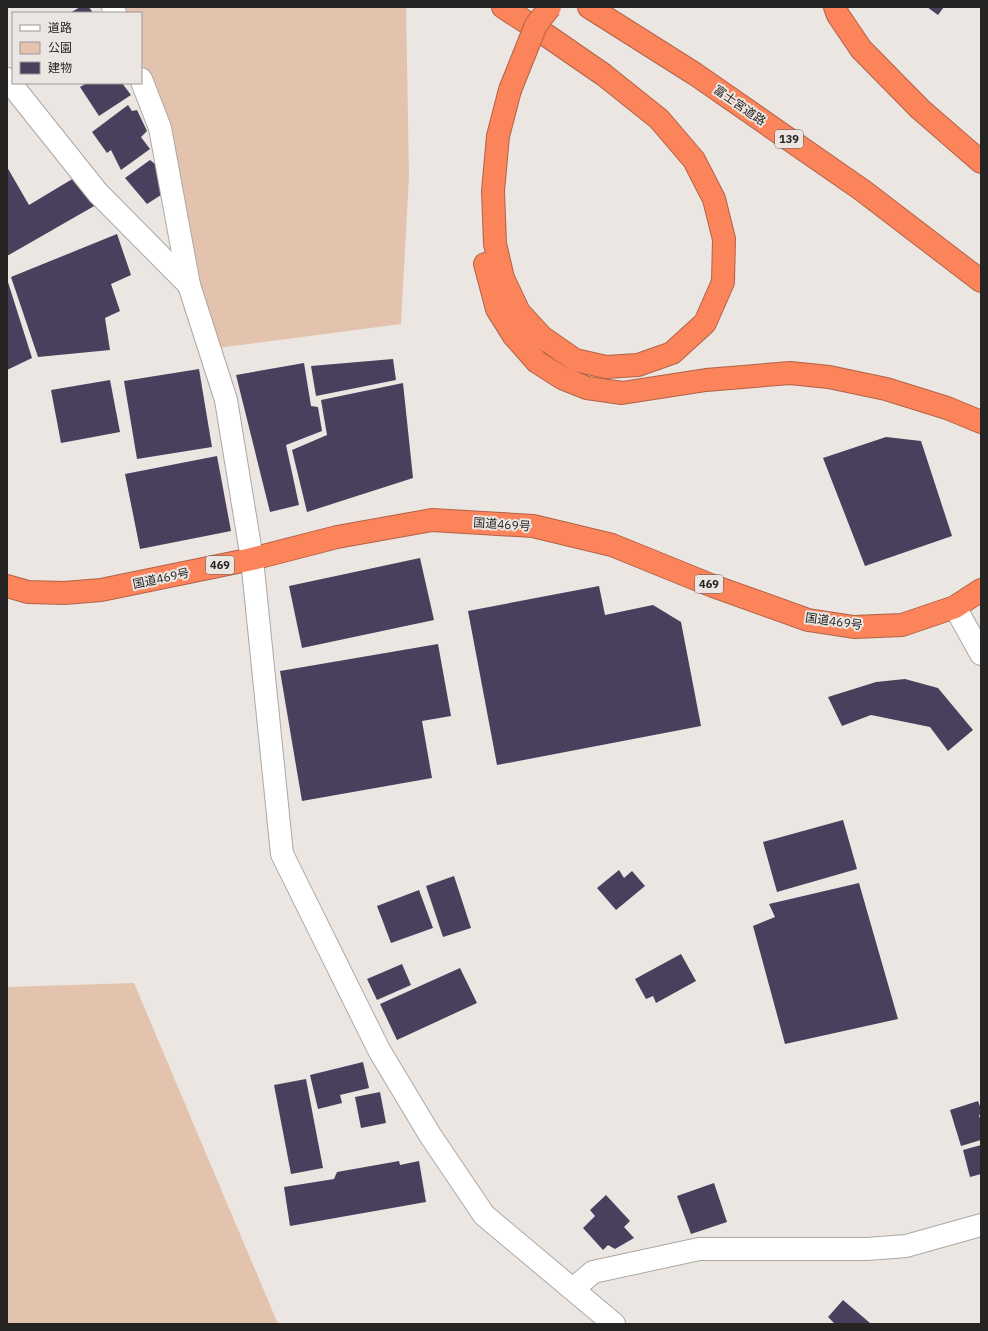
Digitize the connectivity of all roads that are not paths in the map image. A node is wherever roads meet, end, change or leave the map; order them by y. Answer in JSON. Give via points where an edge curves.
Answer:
{"nodes":[{"id":1,"x":503,"y":7,"type":"edge"},
{"id":2,"x":532,"y":7,"type":"edge"},
{"id":3,"x":550,"y":7,"type":"edge"},
{"id":4,"x":589,"y":7,"type":"edge"},
{"id":5,"x":835,"y":7,"type":"edge"},
{"id":6,"x":7,"y":79,"type":"edge"},
{"id":7,"x":142,"y":83,"type":"edge"},
{"id":8,"x":504,"y":86,"type":"junction"},
{"id":9,"x":981,"y":162,"type":"edge"},
{"id":10,"x":981,"y":281,"type":"edge"},
{"id":11,"x":189,"y":285,"type":"junction"},
{"id":12,"x":981,"y":422,"type":"edge"},
{"id":13,"x":252,"y":559,"type":"junction"},
{"id":14,"x":7,"y":586,"type":"edge"},
{"id":15,"x":981,"y":590,"type":"edge"},
{"id":16,"x":955,"y":607,"type":"junction"},
{"id":17,"x":981,"y":654,"type":"edge"},
{"id":18,"x":981,"y":1225,"type":"edge"},
{"id":19,"x":573,"y":1289,"type":"junction"},
{"id":20,"x":614,"y":1324,"type":"edge"}],
"edges":[{"from":1,"to":8,"type":"highway","via":[[604,74],[659,119],[694,160],[714,199],[724,239],[723,282],[705,323],[672,353],[638,365],[606,367],[575,360],[542,337],[519,312],[503,278],[495,244],[493,190]]},
{"from":2,"to":8,"type":"highway","via":[[522,20]]},
{"from":3,"to":8,"type":"highway","bridge":true,"via":[[536,25]]},
{"from":4,"to":10,"type":"highway","name":"富士宮道路","number":"139","via":[[695,74],[862,190]]},
{"from":5,"to":9,"type":"highway","via":[[861,49],[920,110]]},
{"from":6,"to":11,"type":"street","via":[[98,193]]},
{"from":7,"to":11,"type":"street","via":[[160,128]]},
{"from":8,"to":12,"type":"highway","via":[[485,135],[479,210],[485,265],[497,309],[514,336],[537,362],[562,378],[587,388],[622,392],[706,380],[790,373],[829,377],[886,389],[947,408]]},
{"from":11,"to":13,"type":"street","via":[[226,400]]},
{"from":13,"to":14,"type":"highway","name":"国道469号","number":"469","via":[[101,590],[28,592]]},
{"from":13,"to":16,"type":"highway","name":"国道469号","number":"469","via":[[337,537],[432,520],[533,526],[612,545],[808,620],[854,626],[902,625]]},
{"from":13,"to":19,"type":"street","via":[[282,854],[379,1050],[434,1141],[484,1215]]},
{"from":15,"to":16,"type":"highway","name":"国道469号","number":"469"},
{"from":16,"to":17,"type":"street"},
{"from":18,"to":19,"type":"street","via":[[906,1246],[867,1249],[699,1249],[593,1272]]},
{"from":19,"to":20,"type":"street"}]}
